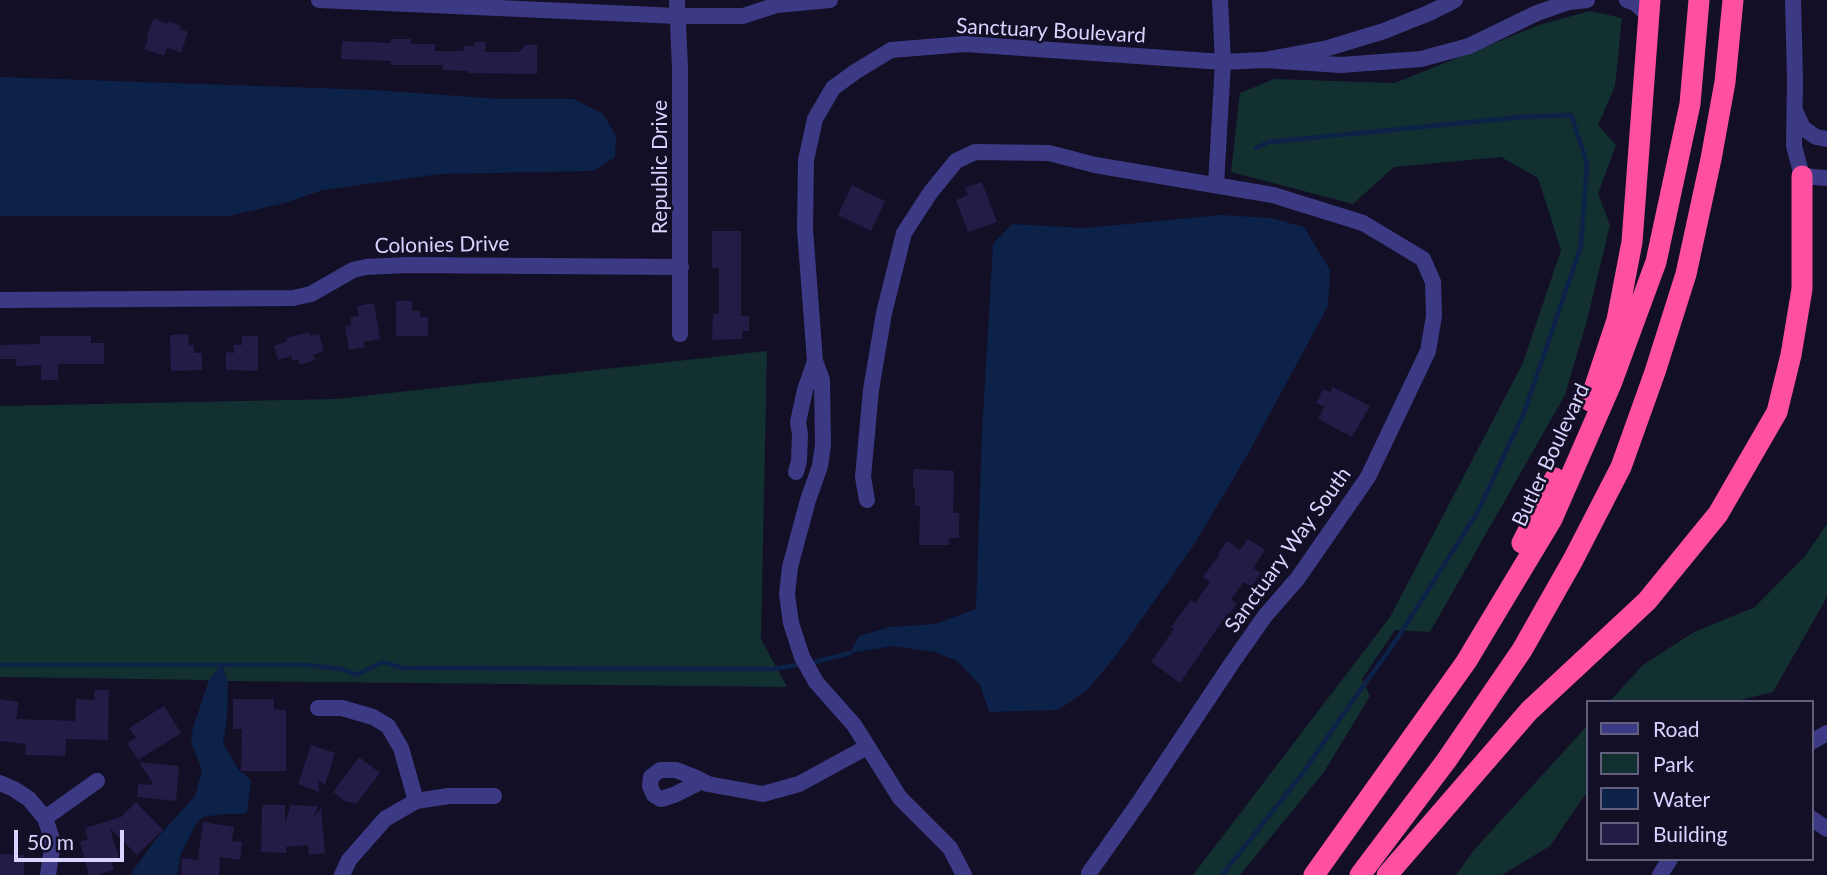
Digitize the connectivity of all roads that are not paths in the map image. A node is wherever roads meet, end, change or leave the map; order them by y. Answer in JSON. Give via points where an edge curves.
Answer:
{"nodes":[{"id":1,"x":318,"y":0,"type":"edge"},
{"id":2,"x":830,"y":0,"type":"edge"},
{"id":3,"x":1220,"y":0,"type":"edge"},
{"id":4,"x":1455,"y":0,"type":"edge"},
{"id":5,"x":1587,"y":0,"type":"edge"},
{"id":6,"x":1627,"y":0,"type":"edge"},
{"id":7,"x":1699,"y":0,"type":"edge"},
{"id":8,"x":1733,"y":0,"type":"edge"},
{"id":9,"x":1793,"y":0,"type":"edge"},
{"id":10,"x":503,"y":4,"type":"edge"},
{"id":11,"x":677,"y":8,"type":"edge"},
{"id":12,"x":1649,"y":8,"type":"edge"},
{"id":13,"x":1264,"y":60,"type":"junction"},
{"id":14,"x":1223,"y":62,"type":"junction"},
{"id":15,"x":1795,"y":110,"type":"junction"},
{"id":16,"x":1827,"y":139,"type":"edge"},
{"id":17,"x":1802,"y":176,"type":"junction"},
{"id":18,"x":1827,"y":178,"type":"edge"},
{"id":19,"x":1216,"y":185,"type":"junction"},
{"id":20,"x":681,"y":267,"type":"junction"},
{"id":21,"x":0,"y":300,"type":"edge"},
{"id":22,"x":680,"y":334,"type":"dead end"},
{"id":23,"x":815,"y":361,"type":"junction"},
{"id":24,"x":808,"y":500,"type":"junction"},
{"id":25,"x":867,"y":500,"type":"dead end"},
{"id":26,"x":1466,"y":662,"type":"junction"},
{"id":27,"x":318,"y":708,"type":"dead end"},
{"id":28,"x":867,"y":747,"type":"junction"},
{"id":29,"x":97,"y":781,"type":"dead end"},
{"id":30,"x":702,"y":781,"type":"dead end"},
{"id":31,"x":0,"y":783,"type":"edge"},
{"id":32,"x":494,"y":796,"type":"dead end"},
{"id":33,"x":416,"y":801,"type":"junction"},
{"id":34,"x":45,"y":818,"type":"junction"},
{"id":35,"x":1089,"y":873,"type":"dead end"},
{"id":36,"x":48,"y":875,"type":"edge"},
{"id":37,"x":342,"y":875,"type":"edge"},
{"id":38,"x":964,"y":875,"type":"edge"},
{"id":39,"x":1314,"y":875,"type":"edge"},
{"id":40,"x":1360,"y":875,"type":"edge"},
{"id":41,"x":1387,"y":875,"type":"edge"}],
"edges":[{"from":1,"to":10,"type":"street"},
{"from":2,"to":11,"type":"street","via":[[777,5],[743,16]]},
{"from":3,"to":14,"type":"street"},
{"from":4,"to":13,"type":"street","name":"Sanctuary Boulevard","via":[[1384,31]]},
{"from":5,"to":13,"type":"street","name":"Sanctuary Boulevard","via":[[1537,13],[1469,46],[1421,59],[1341,65]]},
{"from":6,"to":12,"type":"street"},
{"from":7,"to":26,"type":"highway","name":"Butler Boulevard","via":[[1690,104],[1656,262],[1611,384],[1552,519]]},
{"from":8,"to":40,"type":"highway","via":[[1723,95],[1686,274],[1621,467],[1522,650]]},
{"from":9,"to":15,"type":"street"},
{"from":10,"to":11,"type":"street"},
{"from":11,"to":20,"type":"street","name":"Republic Drive"},
{"from":12,"to":26,"type":"highway","via":[[1632,242],[1617,320],[1591,400]]},
{"from":13,"to":14,"type":"street","name":"Sanctuary Boulevard"},
{"from":14,"to":19,"type":"street"},
{"from":14,"to":23,"type":"street","name":"Sanctuary Boulevard","via":[[965,44],[891,50],[833,88],[815,119],[806,160],[805,229]]},
{"from":15,"to":16,"type":"street","via":[[1803,128]]},
{"from":15,"to":17,"type":"street","via":[[1794,146]]},
{"from":17,"to":18,"type":"street"},
{"from":17,"to":41,"type":"highway","via":[[1802,289],[1777,412],[1718,514],[1647,601],[1529,711]]},
{"from":19,"to":25,"type":"street","name":"Sanctuary Way South","via":[[1049,153],[975,152],[956,161],[904,233],[871,390],[863,477]]},
{"from":19,"to":35,"type":"street","name":"Sanctuary Way South","via":[[1273,195],[1363,223],[1423,259],[1433,282],[1428,351],[1368,477],[1298,578],[1265,616]]},
{"from":20,"to":21,"type":"street","name":"Colonies Drive","via":[[406,265],[353,270],[311,294],[293,298]]},
{"from":20,"to":22,"type":"street","name":"Republic Drive"},
{"from":23,"to":24,"type":"street","name":"Sanctuary Boulevard","via":[[822,380],[823,445]]},
{"from":23,"to":24,"type":"street","name":"Sanctuary Boulevard","via":[[798,422],[796,472]]},
{"from":24,"to":28,"type":"street","name":"Sanctuary Boulevard","via":[[790,567],[791,624],[816,682]]},
{"from":26,"to":39,"type":"highway","name":"Butler Boulevard"},
{"from":27,"to":33,"type":"street","via":[[341,708],[388,726],[401,748]]},
{"from":28,"to":30,"type":"street","via":[[799,785],[763,794]]},
{"from":28,"to":38,"type":"street","name":"Sanctuary Boulevard","via":[[900,798],[950,848]]},
{"from":29,"to":34,"type":"street"},
{"from":31,"to":34,"type":"street","via":[[29,799]]},
{"from":32,"to":33,"type":"street"},
{"from":33,"to":37,"type":"street","via":[[385,819],[349,860]]},
{"from":34,"to":36,"type":"street","via":[[53,842]]}]}
